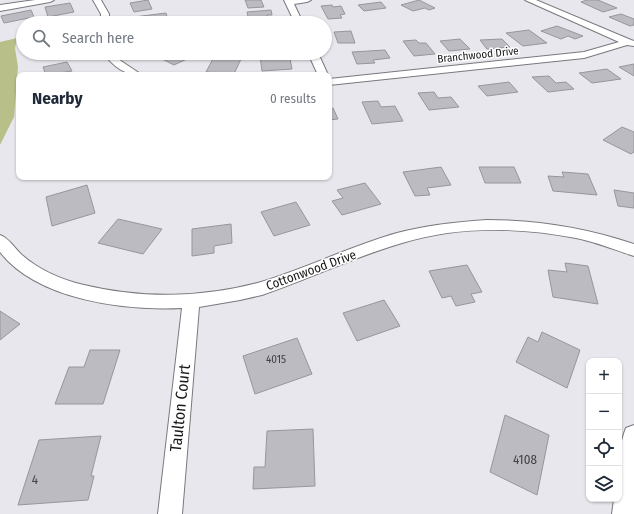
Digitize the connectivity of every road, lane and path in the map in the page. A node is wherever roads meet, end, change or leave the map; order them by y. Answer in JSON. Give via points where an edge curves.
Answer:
{"nodes":[{"id":1,"x":50,"y":0,"type":"edge"},
{"id":2,"x":97,"y":0,"type":"edge"},
{"id":3,"x":307,"y":0,"type":"edge"},
{"id":4,"x":529,"y":0,"type":"edge"},
{"id":5,"x":289,"y":1,"type":"edge"},
{"id":6,"x":0,"y":8,"type":"edge"},
{"id":7,"x":105,"y":16,"type":"edge"},
{"id":8,"x":296,"y":16,"type":"edge"},
{"id":9,"x":631,"y":43,"type":"edge"},
{"id":10,"x":114,"y":60,"type":"edge"},
{"id":11,"x":316,"y":60,"type":"edge"},
{"id":12,"x":132,"y":72,"type":"edge"},
{"id":13,"x":322,"y":72,"type":"edge"},
{"id":14,"x":332,"y":82,"type":"edge"},
{"id":15,"x":2,"y":249,"type":"edge"},
{"id":16,"x":634,"y":250,"type":"edge"},
{"id":17,"x":191,"y":301,"type":"junction"},
{"id":18,"x":634,"y":436,"type":"edge"},
{"id":19,"x":170,"y":514,"type":"edge"},
{"id":20,"x":624,"y":514,"type":"edge"}],
"edges":[{"from":1,"to":6,"type":"street"},
{"from":2,"to":7,"type":"street"},
{"from":3,"to":5,"type":"street"},
{"from":4,"to":9,"type":"street"},
{"from":5,"to":8,"type":"street"},
{"from":9,"to":14,"type":"street","name":"Branchwood Drive","via":[[568,58]]},
{"from":10,"to":12,"type":"street"},
{"from":11,"to":13,"type":"street"},
{"from":15,"to":17,"type":"street","name":"Cottonwood Drive","via":[[23,267],[66,287],[125,300]]},
{"from":16,"to":17,"type":"street","name":"Cottonwood Drive","via":[[604,240],[550,228],[493,225],[451,227],[398,238],[262,288]]},
{"from":17,"to":19,"type":"street","name":"Taulton Court"},
{"from":18,"to":20,"type":"street"}]}
